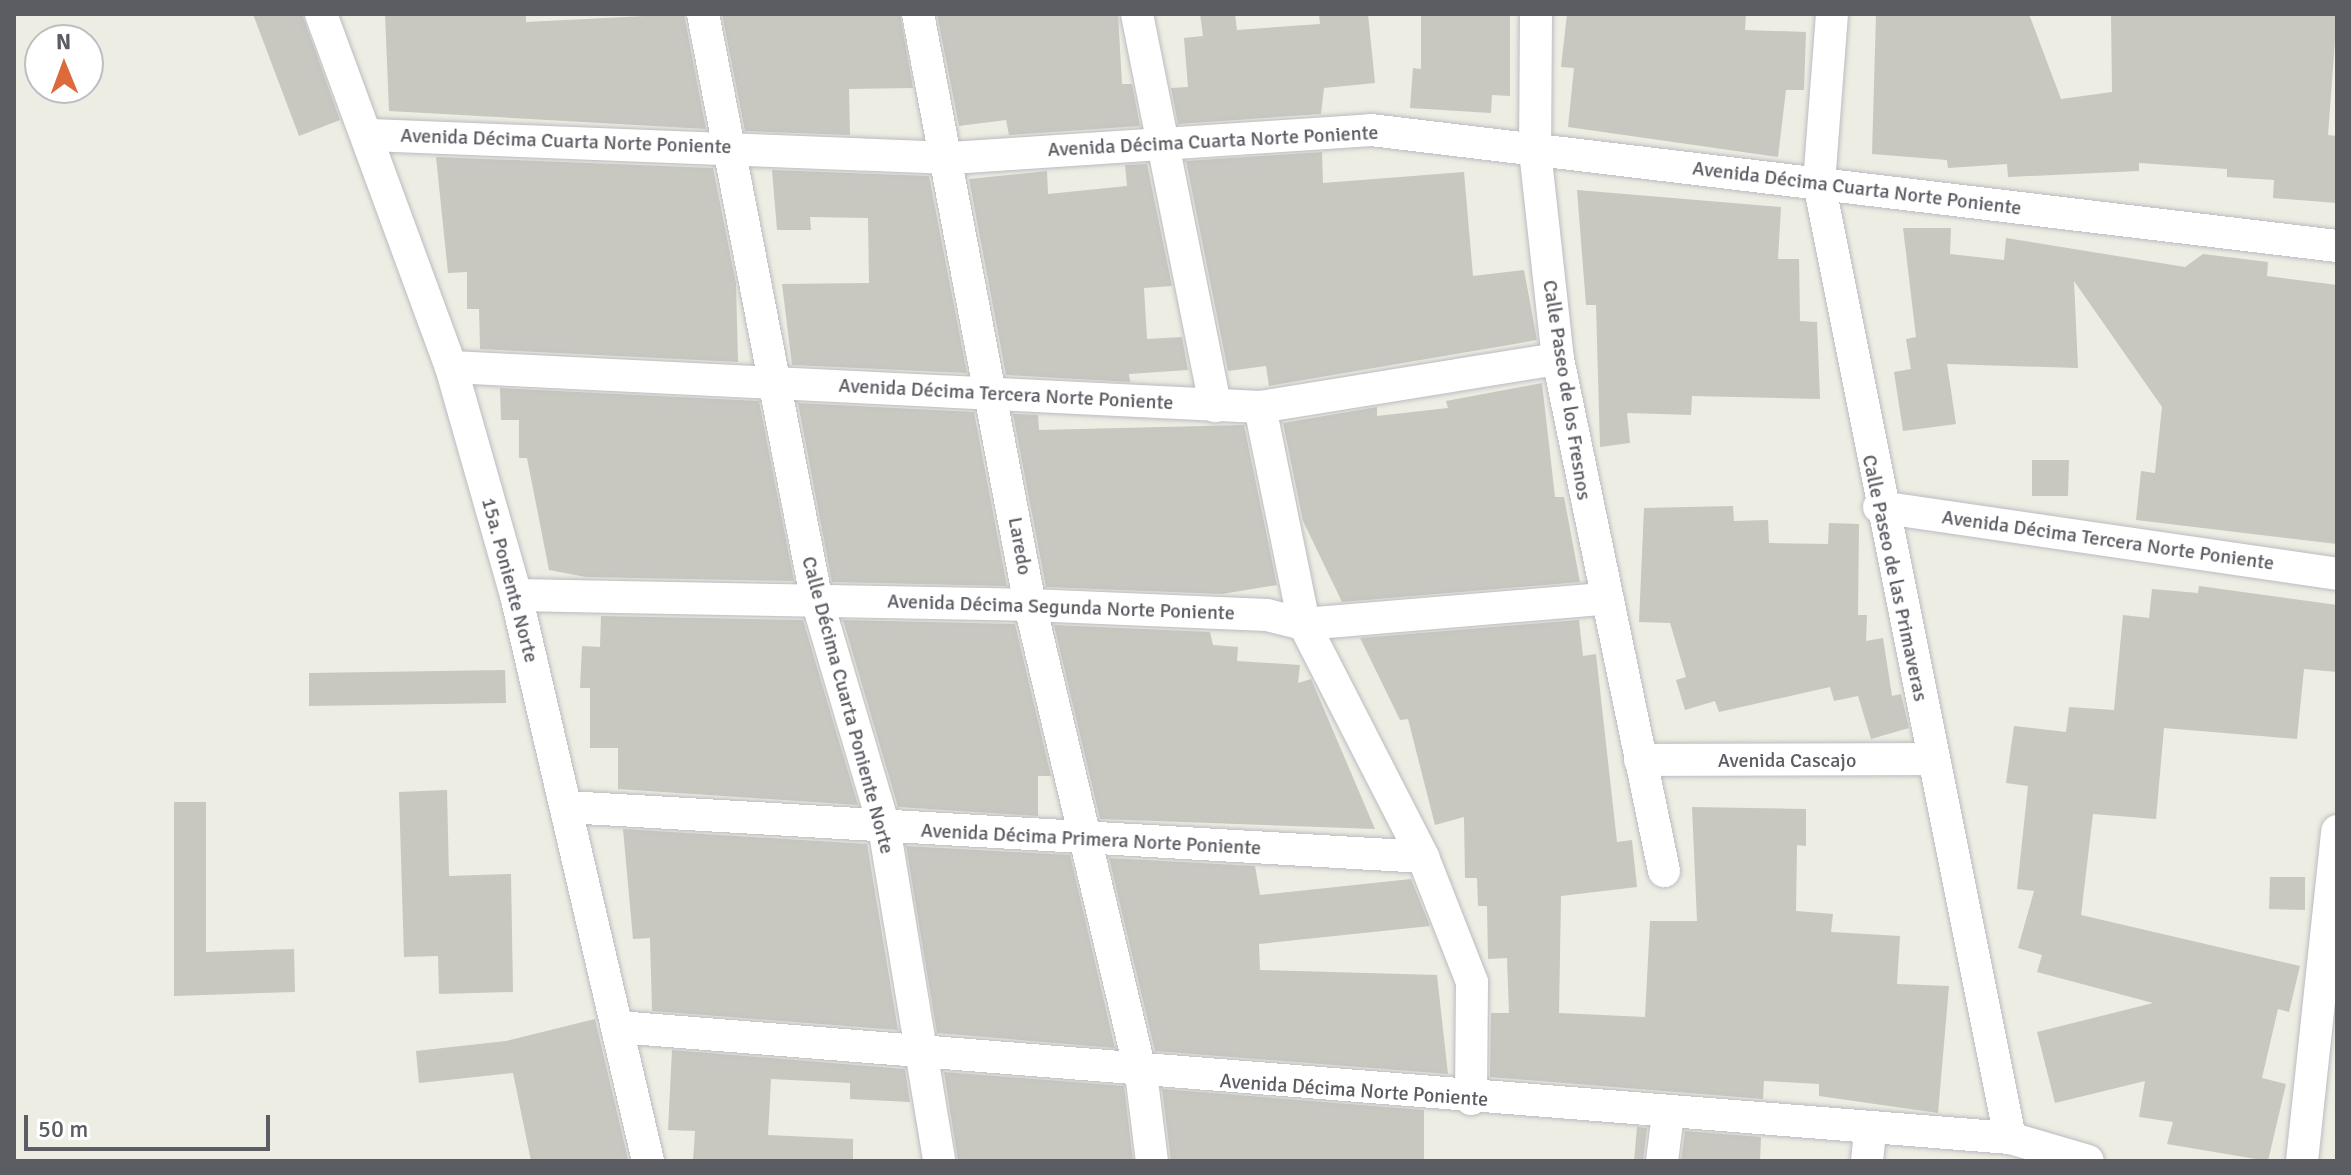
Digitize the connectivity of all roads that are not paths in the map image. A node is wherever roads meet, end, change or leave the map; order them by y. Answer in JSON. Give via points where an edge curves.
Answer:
{"nodes":[{"id":1,"x":321,"y":14,"type":"edge"},
{"id":2,"x":703,"y":14,"type":"edge"},
{"id":3,"x":918,"y":14,"type":"edge"},
{"id":4,"x":1137,"y":14,"type":"edge"},
{"id":5,"x":1536,"y":14,"type":"edge"},
{"id":6,"x":1832,"y":14,"type":"edge"},
{"id":7,"x":370,"y":135,"type":"junction"},
{"id":8,"x":1164,"y":140,"type":"junction"},
{"id":9,"x":725,"y":146,"type":"junction"},
{"id":10,"x":1535,"y":151,"type":"junction"},
{"id":11,"x":951,"y":158,"type":"junction"},
{"id":12,"x":1819,"y":183,"type":"junction"},
{"id":13,"x":2337,"y":246,"type":"edge"},
{"id":14,"x":1558,"y":359,"type":"junction"},
{"id":15,"x":451,"y":367,"type":"junction"},
{"id":16,"x":776,"y":380,"type":"junction"},
{"id":17,"x":993,"y":394,"type":"junction"},
{"id":18,"x":1215,"y":406,"type":"junction"},
{"id":19,"x":1260,"y":407,"type":"junction"},
{"id":20,"x":1879,"y":507,"type":"junction"},
{"id":21,"x":2337,"y":574,"type":"edge"},
{"id":22,"x":516,"y":595,"type":"junction"},
{"id":23,"x":816,"y":597,"type":"junction"},
{"id":24,"x":1603,"y":599,"type":"junction"},
{"id":25,"x":1030,"y":605,"type":"junction"},
{"id":26,"x":1304,"y":624,"type":"junction"},
{"id":27,"x":1934,"y":759,"type":"junction"},
{"id":28,"x":1640,"y":760,"type":"junction"},
{"id":29,"x":567,"y":807,"type":"junction"},
{"id":30,"x":884,"y":827,"type":"junction"},
{"id":31,"x":2337,"y":831,"type":"edge"},
{"id":32,"x":1084,"y":842,"type":"junction"},
{"id":33,"x":1423,"y":857,"type":"junction"},
{"id":34,"x":1664,"y":871,"type":"dead end"},
{"id":35,"x":2332,"y":909,"type":"edge"},
{"id":36,"x":618,"y":1027,"type":"junction"},
{"id":37,"x":925,"y":1051,"type":"junction"},
{"id":38,"x":1141,"y":1073,"type":"junction"},
{"id":39,"x":1471,"y":1099,"type":"junction"},
{"id":40,"x":1668,"y":1114,"type":"junction"},
{"id":41,"x":2010,"y":1138,"type":"junction"},
{"id":42,"x":1868,"y":1146,"type":"edge"},
{"id":43,"x":648,"y":1161,"type":"edge"},
{"id":44,"x":939,"y":1161,"type":"edge"},
{"id":45,"x":1152,"y":1161,"type":"edge"},
{"id":46,"x":1662,"y":1161,"type":"edge"},
{"id":47,"x":2088,"y":1161,"type":"edge"},
{"id":48,"x":2302,"y":1161,"type":"edge"}],
"edges":[{"from":1,"to":7,"type":"street","name":"15a. Poniente Norte"},
{"from":2,"to":9,"type":"street","name":"Calle Décima Cuarta Poniente Norte"},
{"from":3,"to":11,"type":"street","name":"Laredo"},
{"from":4,"to":8,"type":"street"},
{"from":5,"to":10,"type":"street","name":"Calle Paseo de los Fresnos"},
{"from":6,"to":12,"type":"street","name":"Calle Paseo de las Primaveras"},
{"from":7,"to":9,"type":"street","name":"Avenida Décima Cuarta Norte Poniente"},
{"from":7,"to":15,"type":"street","name":"15a. Poniente Norte"},
{"from":8,"to":10,"type":"street","name":"Avenida Décima Cuarta Norte Poniente","via":[[1371,130]]},
{"from":8,"to":11,"type":"street","name":"Avenida Décima Cuarta Norte Poniente"},
{"from":8,"to":18,"type":"street"},
{"from":9,"to":11,"type":"street","name":"Avenida Décima Cuarta Norte Poniente"},
{"from":9,"to":16,"type":"street","name":"Calle Décima Cuarta Poniente Norte"},
{"from":10,"to":12,"type":"street","name":"Avenida Décima Cuarta Norte Poniente"},
{"from":10,"to":14,"type":"street","name":"Calle Paseo de los Fresnos"},
{"from":11,"to":17,"type":"street","name":"Laredo"},
{"from":12,"to":13,"type":"street","name":"Avenida Décima Cuarta Norte Poniente"},
{"from":12,"to":20,"type":"street","name":"Calle Paseo de las Primaveras"},
{"from":14,"to":19,"type":"street","name":"Avenida Décima Tercera Norte Poniente"},
{"from":14,"to":24,"type":"street","name":"Calle Paseo de los Fresnos"},
{"from":15,"to":16,"type":"street","name":"Avenida Décima Tercera Norte Poniente"},
{"from":15,"to":22,"type":"street","name":"15a. Poniente Norte"},
{"from":16,"to":17,"type":"street","name":"Avenida Décima Tercera Norte Poniente"},
{"from":16,"to":23,"type":"street","name":"Calle Décima Cuarta Poniente Norte"},
{"from":17,"to":18,"type":"street","name":"Avenida Décima Tercera Norte Poniente"},
{"from":17,"to":25,"type":"street","name":"Laredo"},
{"from":18,"to":19,"type":"street","name":"Avenida Décima Tercera Norte Poniente"},
{"from":19,"to":26,"type":"street"},
{"from":20,"to":21,"type":"street","name":"Avenida Décima Tercera Norte Poniente"},
{"from":20,"to":27,"type":"street","name":"Calle Paseo de las Primaveras"},
{"from":22,"to":23,"type":"street","name":"Avenida Décima Segunda Norte Poniente"},
{"from":22,"to":29,"type":"street","name":"15a. Poniente Norte"},
{"from":23,"to":25,"type":"street","name":"Avenida Décima Segunda Norte Poniente"},
{"from":23,"to":30,"type":"street","name":"Calle Décima Cuarta Poniente Norte"},
{"from":24,"to":26,"type":"street","name":"Avenida Décima Segunda Norte Poniente"},
{"from":24,"to":28,"type":"street","name":"Calle Paseo de los Fresnos"},
{"from":25,"to":26,"type":"street","name":"Avenida Décima Segunda Norte Poniente","via":[[1267,615]]},
{"from":25,"to":32,"type":"street","name":"Laredo"},
{"from":26,"to":33,"type":"street"},
{"from":27,"to":28,"type":"street","name":"Avenida Cascajo"},
{"from":27,"to":41,"type":"street","name":"Calle Paseo de las Primaveras"},
{"from":28,"to":34,"type":"street","name":"Calle Paseo de los Fresnos"},
{"from":29,"to":30,"type":"street","name":"Avenida Décima Primera Norte Poniente"},
{"from":29,"to":36,"type":"street","name":"15a. Poniente Norte"},
{"from":30,"to":32,"type":"street","name":"Avenida Décima Primera Norte Poniente"},
{"from":30,"to":37,"type":"street","name":"Calle Décima Cuarta Poniente Norte"},
{"from":31,"to":35,"type":"street"},
{"from":32,"to":33,"type":"street","name":"Avenida Décima Primera Norte Poniente"},
{"from":32,"to":38,"type":"street","name":"Laredo"},
{"from":33,"to":39,"type":"street","via":[[1472,982]]},
{"from":35,"to":48,"type":"street"},
{"from":36,"to":37,"type":"street","name":"Avenida Décima Norte Poniente"},
{"from":36,"to":43,"type":"street","name":"15a. Poniente Norte"},
{"from":37,"to":38,"type":"street","name":"Avenida Décima Norte Poniente"},
{"from":37,"to":44,"type":"street","name":"Calle Décima Cuarta Poniente Norte"},
{"from":38,"to":39,"type":"street","name":"Avenida Décima Norte Poniente"},
{"from":38,"to":45,"type":"street","name":"Laredo"},
{"from":39,"to":40,"type":"street","name":"Avenida Décima Norte Poniente"},
{"from":40,"to":42,"type":"street","name":"Avenida Décima Norte Poniente"},
{"from":40,"to":46,"type":"street"},
{"from":41,"to":42,"type":"street","name":"Avenida Décima Norte Poniente"},
{"from":41,"to":47,"type":"street","name":"Avenida Décima Norte Poniente"}]}
